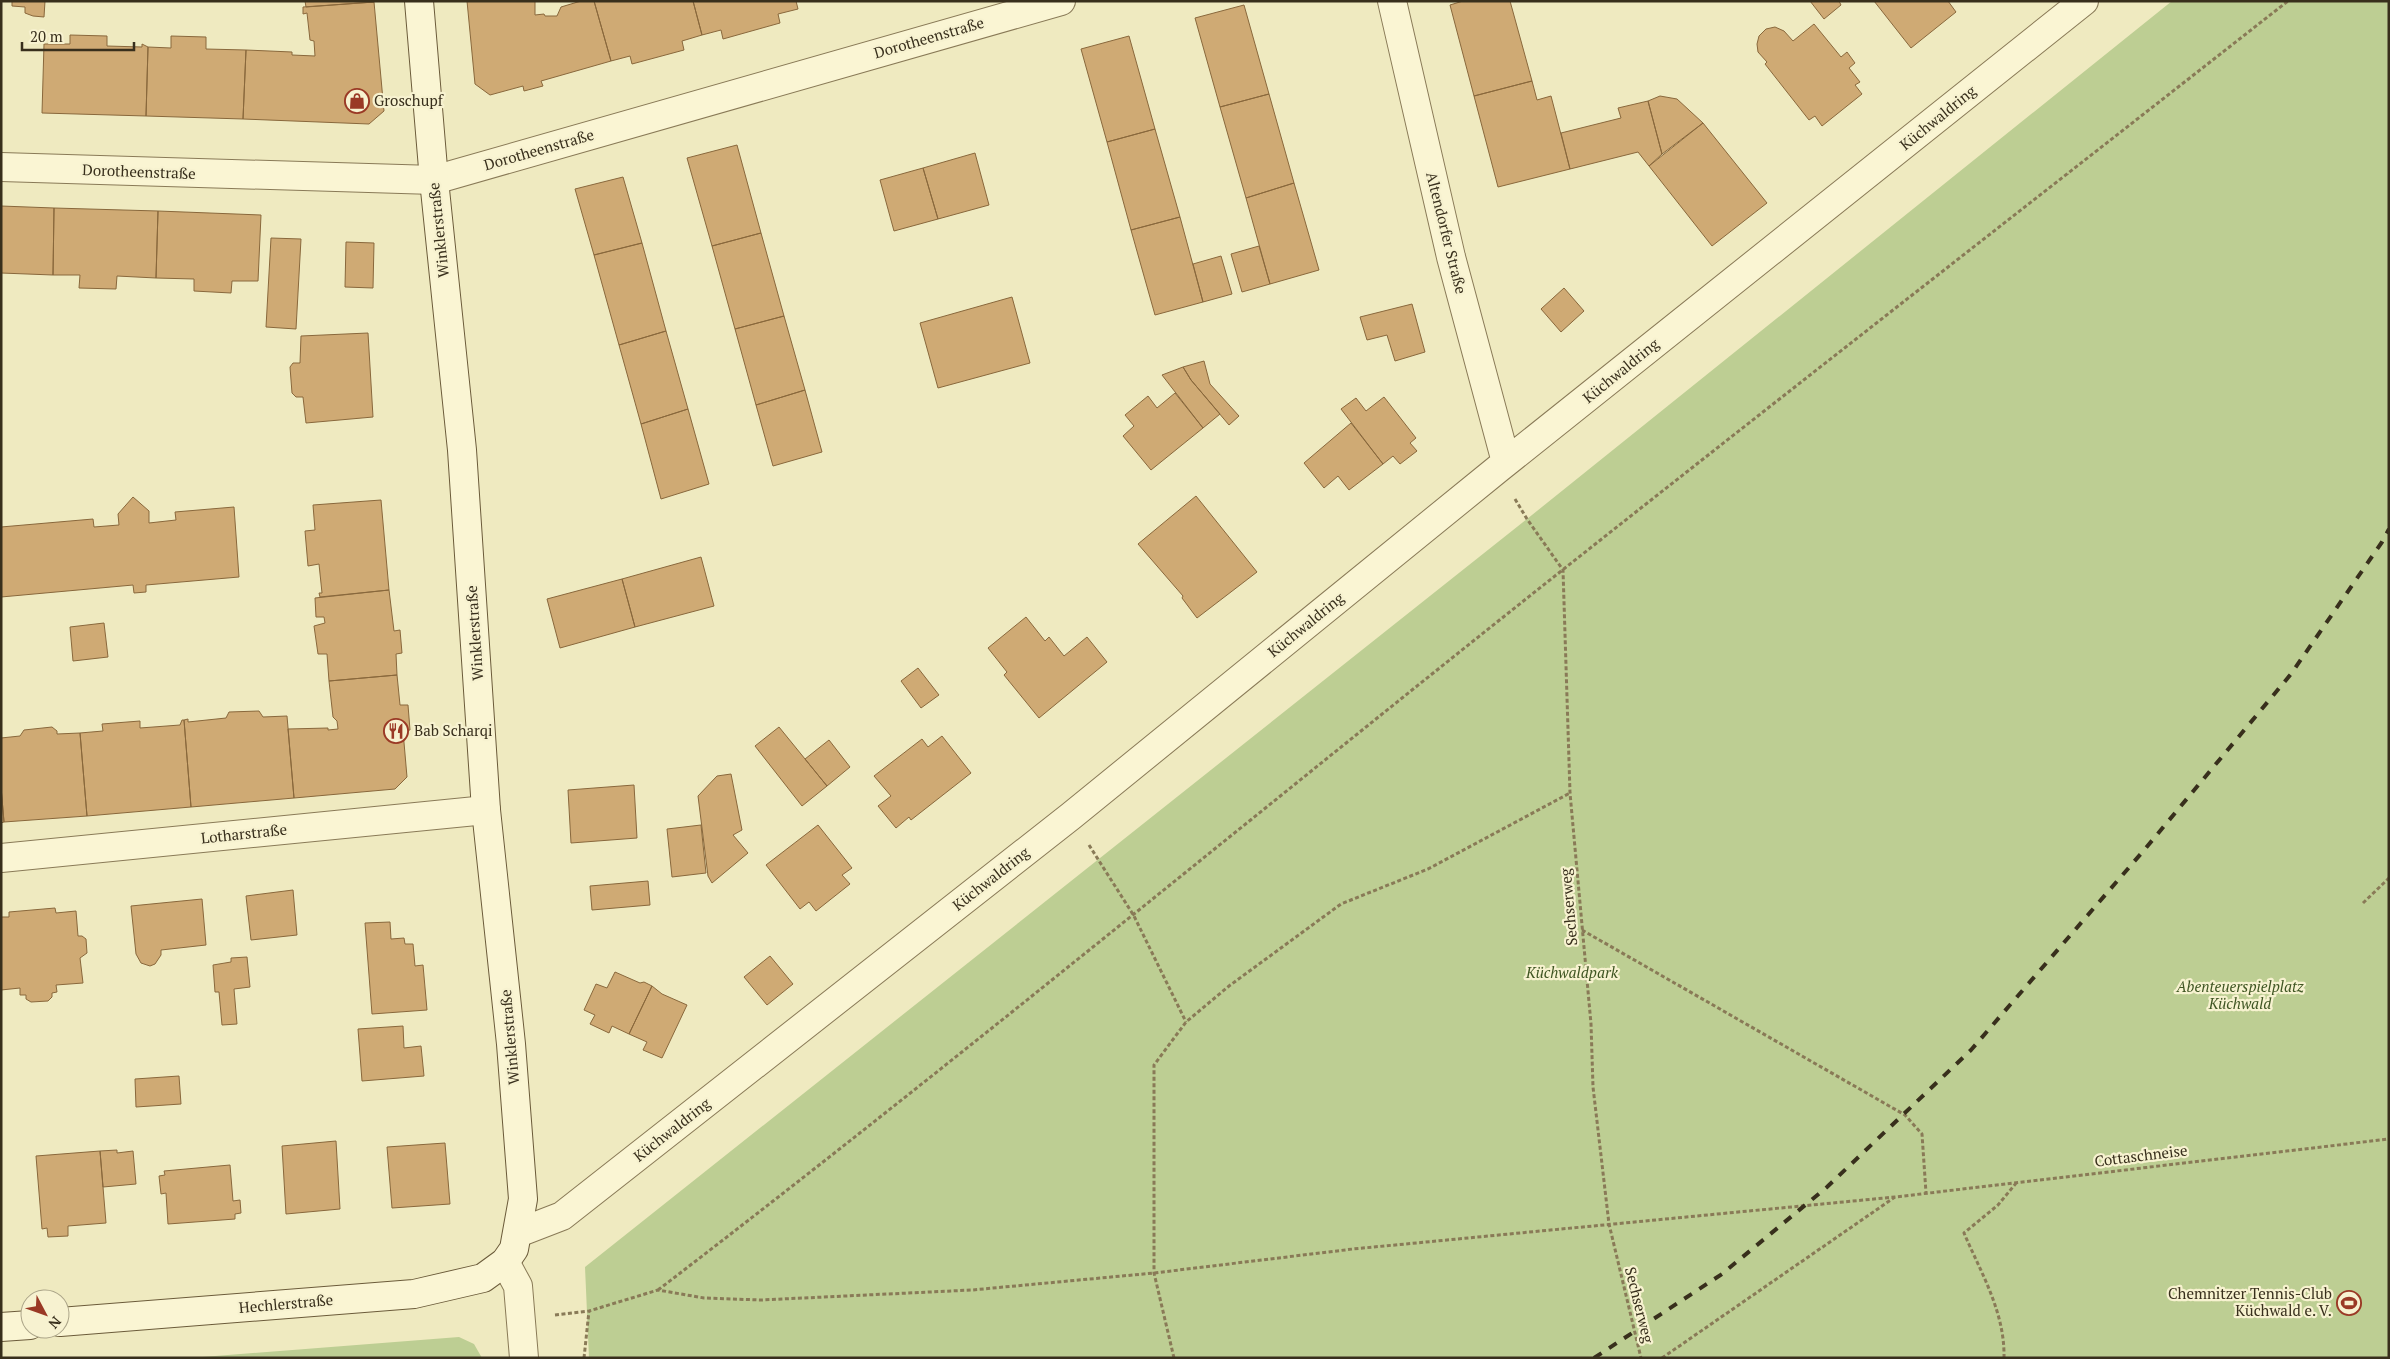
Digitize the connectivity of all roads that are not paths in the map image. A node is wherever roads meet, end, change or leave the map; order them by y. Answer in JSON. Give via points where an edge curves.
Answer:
{"nodes":[{"id":1,"x":419,"y":1,"type":"edge"},
{"id":2,"x":1061,"y":1,"type":"edge"},
{"id":3,"x":1392,"y":1,"type":"edge"},
{"id":4,"x":2084,"y":1,"type":"edge"},
{"id":5,"x":1,"y":167,"type":"edge"},
{"id":6,"x":434,"y":180,"type":"junction"},
{"id":7,"x":1503,"y":465,"type":"junction"},
{"id":8,"x":486,"y":810,"type":"junction"},
{"id":9,"x":1,"y":858,"type":"edge"},
{"id":10,"x":518,"y":1233,"type":"junction"},
{"id":11,"x":505,"y":1262,"type":"junction"},
{"id":12,"x":70,"y":1321,"type":"edge"},
{"id":13,"x":20,"y":1326,"type":"edge"},
{"id":14,"x":1,"y":1327,"type":"edge"},
{"id":15,"x":524,"y":1358,"type":"edge"}],
"edges":[{"from":1,"to":6,"type":"street","name":"Winklerstraße"},
{"from":2,"to":6,"type":"street","name":"Dorotheenstraße"},
{"from":3,"to":7,"type":"street","name":"Altendorfer Straße"},
{"from":4,"to":7,"type":"street","name":"Küchwaldring"},
{"from":5,"to":6,"type":"street","name":"Dorotheenstraße"},
{"from":6,"to":8,"type":"street","name":"Winklerstraße","via":[[462,450]]},
{"from":7,"to":10,"type":"street","name":"Küchwaldring","via":[[1071,816],[562,1216]]},
{"from":8,"to":9,"type":"street","name":"Lotharstraße"},
{"from":8,"to":10,"type":"street","name":"Winklerstraße","via":[[519,1144],[523,1199]]},
{"from":10,"to":11,"type":"street","name":"Winklerstraße","via":[[514,1249]]},
{"from":11,"to":12,"type":"street","name":"Hechlerstraße","via":[[483,1278],[414,1294]]},
{"from":11,"to":15,"type":"street","via":[[518,1286]]},
{"from":13,"to":14,"type":"street"}]}
